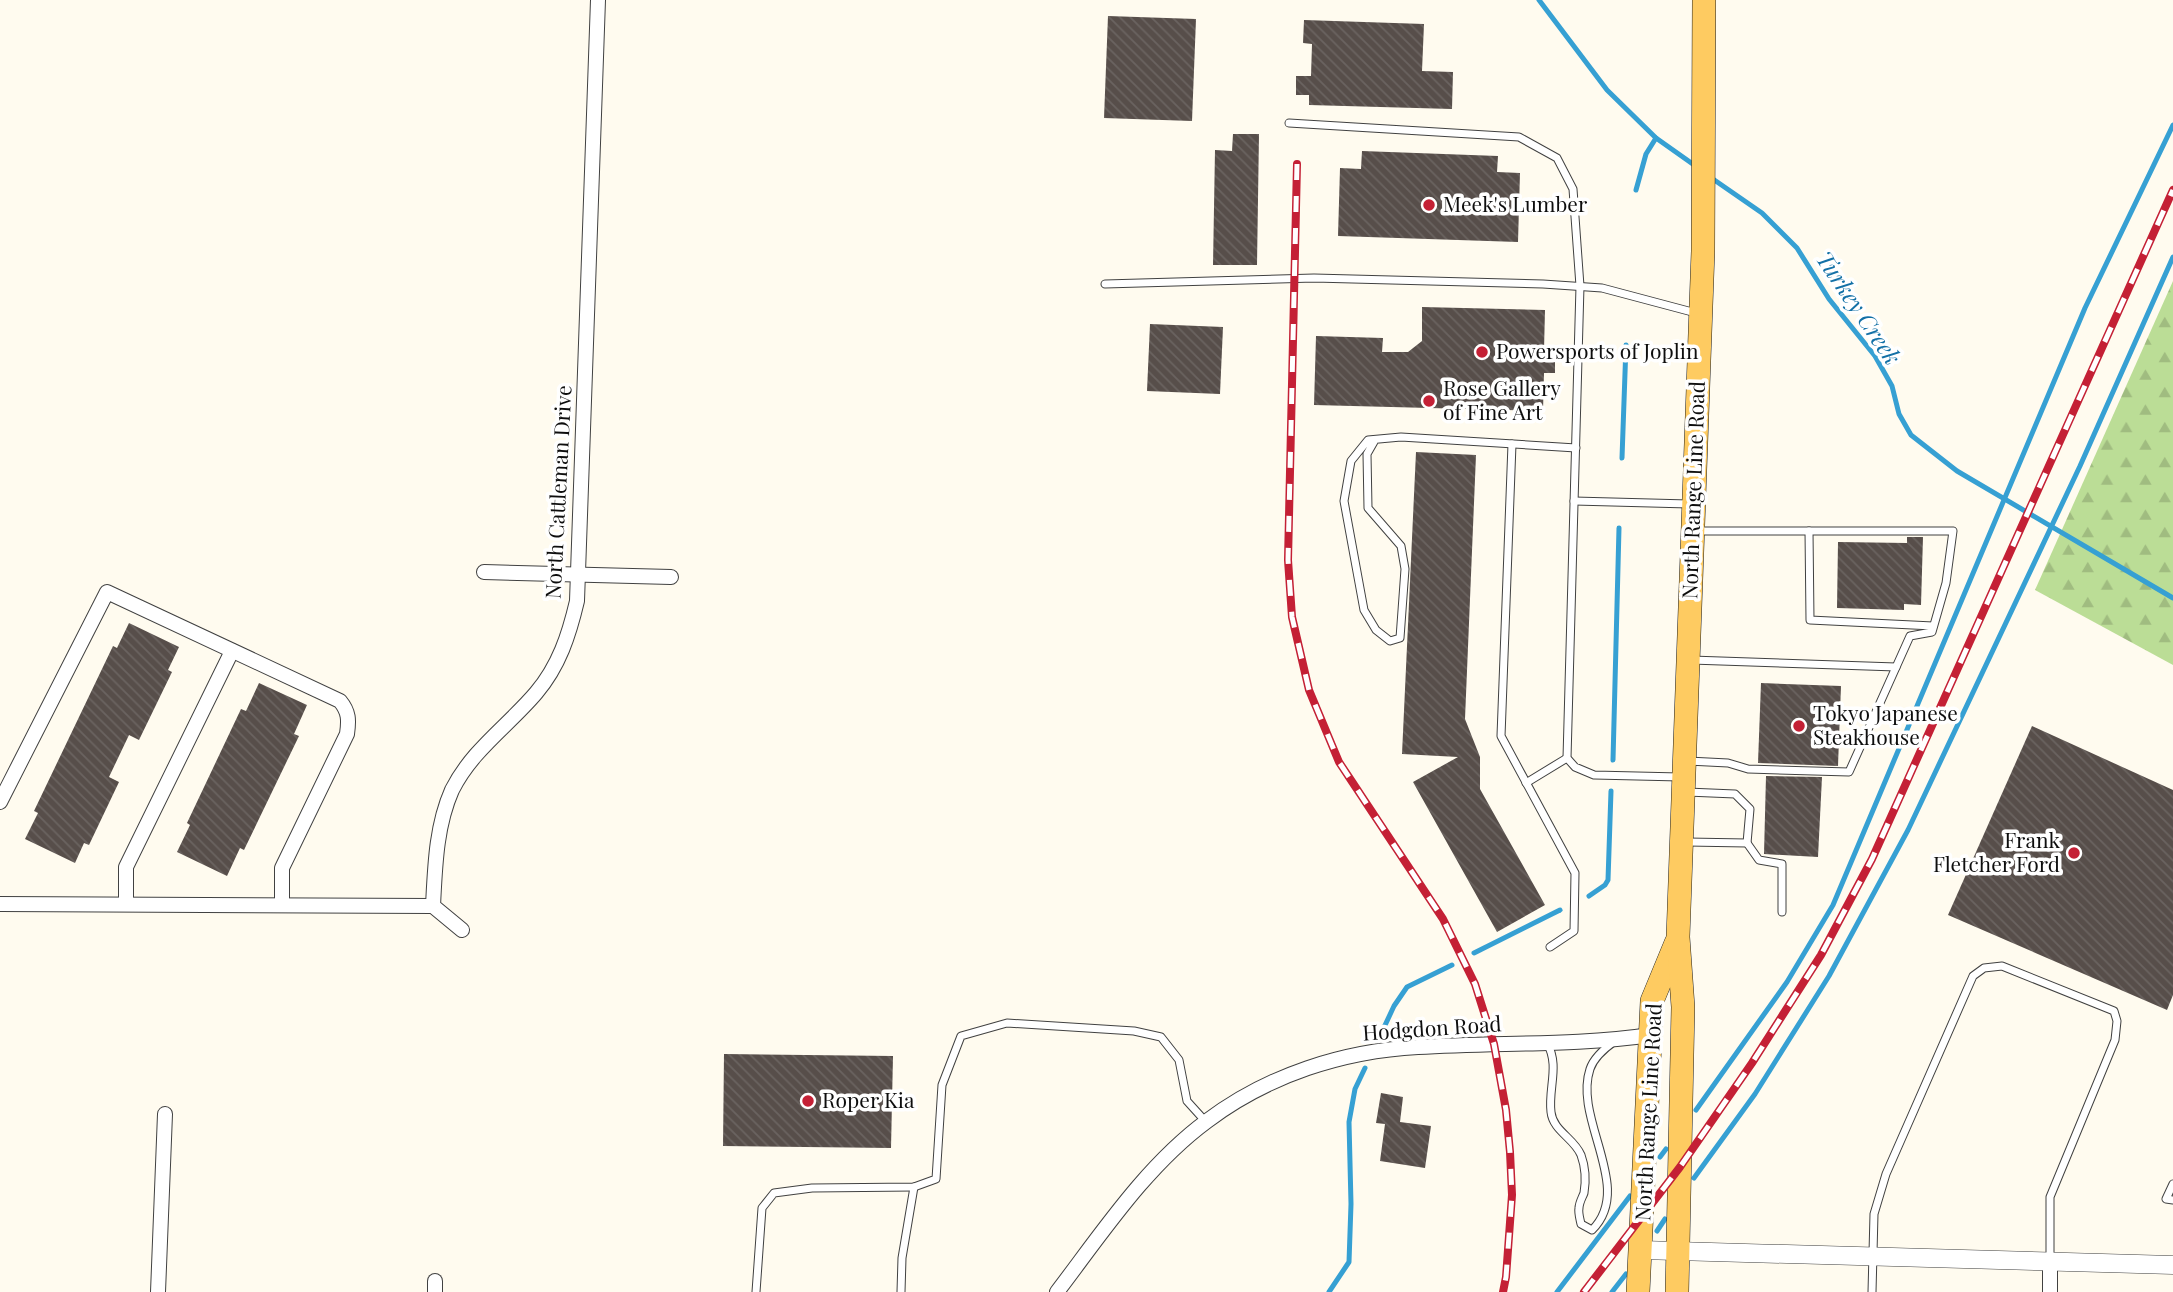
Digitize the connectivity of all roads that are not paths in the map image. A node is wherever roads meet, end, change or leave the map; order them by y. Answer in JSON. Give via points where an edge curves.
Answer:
{"nodes":[{"id":1,"x":597,"y":0,"type":"edge"},
{"id":2,"x":1704,"y":0,"type":"edge"},
{"id":3,"x":1289,"y":122,"type":"dead end"},
{"id":4,"x":1105,"y":284,"type":"dead end"},
{"id":5,"x":1580,"y":286,"type":"junction"},
{"id":6,"x":1700,"y":314,"type":"junction"},
{"id":7,"x":1375,"y":440,"type":"junction"},
{"id":8,"x":1511,"y":444,"type":"junction"},
{"id":9,"x":1576,"y":447,"type":"junction"},
{"id":10,"x":1574,"y":500,"type":"junction"},
{"id":11,"x":1693,"y":504,"type":"junction"},
{"id":12,"x":1693,"y":531,"type":"junction"},
{"id":13,"x":1809,"y":531,"type":"junction"},
{"id":14,"x":484,"y":572,"type":"dead end"},
{"id":15,"x":578,"y":575,"type":"junction"},
{"id":16,"x":671,"y":577,"type":"dead end"},
{"id":17,"x":1934,"y":626,"type":"junction"},
{"id":18,"x":232,"y":651,"type":"junction"},
{"id":19,"x":1688,"y":660,"type":"junction"},
{"id":20,"x":1896,"y":667,"type":"junction"},
{"id":21,"x":1567,"y":758,"type":"junction"},
{"id":22,"x":1684,"y":777,"type":"junction"},
{"id":23,"x":1526,"y":783,"type":"junction"},
{"id":24,"x":0,"y":802,"type":"edge"},
{"id":25,"x":1682,"y":842,"type":"junction"},
{"id":26,"x":1747,"y":843,"type":"junction"},
{"id":27,"x":0,"y":904,"type":"edge"},
{"id":28,"x":126,"y":904,"type":"junction"},
{"id":29,"x":282,"y":905,"type":"junction"},
{"id":30,"x":433,"y":906,"type":"junction"},
{"id":31,"x":1782,"y":912,"type":"dead end"},
{"id":32,"x":462,"y":930,"type":"dead end"},
{"id":33,"x":1678,"y":937,"type":"junction"},
{"id":34,"x":1550,"y":947,"type":"dead end"},
{"id":35,"x":1651,"y":1035,"type":"junction"},
{"id":36,"x":1615,"y":1040,"type":"junction"},
{"id":37,"x":1547,"y":1043,"type":"junction"},
{"id":38,"x":165,"y":1114,"type":"dead end"},
{"id":39,"x":1206,"y":1122,"type":"junction"},
{"id":40,"x":2173,"y":1184,"type":"edge"},
{"id":41,"x":914,"y":1187,"type":"junction"},
{"id":42,"x":2173,"y":1200,"type":"edge"},
{"id":43,"x":1641,"y":1250,"type":"junction"},
{"id":44,"x":1678,"y":1251,"type":"junction"},
{"id":45,"x":1872,"y":1257,"type":"junction"},
{"id":46,"x":2050,"y":1262,"type":"junction"},
{"id":47,"x":2173,"y":1265,"type":"edge"},
{"id":48,"x":158,"y":1292,"type":"edge"},
{"id":49,"x":756,"y":1292,"type":"edge"},
{"id":50,"x":901,"y":1292,"type":"edge"},
{"id":51,"x":1057,"y":1292,"type":"edge"},
{"id":52,"x":1638,"y":1292,"type":"edge"},
{"id":53,"x":1677,"y":1292,"type":"edge"},
{"id":54,"x":1872,"y":1292,"type":"edge"},
{"id":55,"x":2050,"y":1292,"type":"edge"}],
"edges":[{"from":1,"to":15,"type":"street","name":"North Cattleman Drive"},
{"from":2,"to":6,"type":"main road","name":"North Range Line Road"},
{"from":3,"to":5,"type":"lane","via":[[1519,137],[1557,158],[1573,189]]},
{"from":4,"to":5,"type":"lane","via":[[1314,278]]},
{"from":5,"to":6,"type":"lane"},
{"from":5,"to":9,"type":"lane"},
{"from":6,"to":11,"type":"main road","name":"North Range Line Road"},
{"from":7,"to":7,"type":"lane","via":[[1368,440],[1351,461],[1344,500],[1364,610],[1376,630],[1390,641],[1400,638],[1405,569],[1401,547],[1368,509],[1367,454]]},
{"from":7,"to":8,"type":"lane","via":[[1401,437]]},
{"from":8,"to":9,"type":"lane"},
{"from":8,"to":23,"type":"lane","via":[[1501,736]]},
{"from":9,"to":10,"type":"lane"},
{"from":10,"to":11,"type":"lane"},
{"from":10,"to":21,"type":"lane"},
{"from":11,"to":12,"type":"main road","name":"North Range Line Road"},
{"from":12,"to":13,"type":"lane"},
{"from":12,"to":19,"type":"main road","name":"North Range Line Road"},
{"from":13,"to":17,"type":"lane","via":[[1810,620]]},
{"from":13,"to":17,"type":"lane","via":[[1953,531]]},
{"from":14,"to":15,"type":"street"},
{"from":15,"to":16,"type":"street"},
{"from":15,"to":30,"type":"street","name":"North Cattleman Drive","via":[[577,601],[556,666],[536,694],[470,761],[452,790],[440,833]]},
{"from":17,"to":20,"type":"lane","via":[[1932,632],[1910,636]]},
{"from":18,"to":24,"type":"street","via":[[107,592]]},
{"from":18,"to":28,"type":"street","via":[[126,867]]},
{"from":18,"to":29,"type":"street","via":[[340,701],[349,719],[347,734],[282,868]]},
{"from":19,"to":20,"type":"lane"},
{"from":19,"to":22,"type":"main road","name":"North Range Line Road"},
{"from":20,"to":22,"type":"lane","via":[[1849,772],[1748,768],[1728,763]]},
{"from":21,"to":22,"type":"lane","via":[[1594,775]]},
{"from":21,"to":23,"type":"lane"},
{"from":22,"to":25,"type":"main road","name":"North Range Line Road"},
{"from":22,"to":26,"type":"lane","via":[[1735,794],[1750,809]]},
{"from":23,"to":34,"type":"lane","via":[[1575,873],[1574,931]]},
{"from":25,"to":26,"type":"lane"},
{"from":25,"to":33,"type":"main road","name":"North Range Line Road"},
{"from":26,"to":31,"type":"lane","via":[[1759,860],[1782,864]]},
{"from":27,"to":28,"type":"street"},
{"from":28,"to":29,"type":"street"},
{"from":29,"to":30,"type":"street"},
{"from":30,"to":32,"type":"street"},
{"from":33,"to":35,"type":"main road","name":"North Range Line Road","via":[[1652,1001]]},
{"from":33,"to":44,"type":"main road","name":"North Range Line Road","via":[[1683,1007]]},
{"from":35,"to":36,"type":"street","name":"Hodgdon Road"},
{"from":35,"to":43,"type":"main road","name":"North Range Line Road"},
{"from":36,"to":37,"type":"street","name":"Hodgdon Road"},
{"from":36,"to":37,"type":"lane","via":[[1590,1068],[1586,1092],[1607,1200],[1602,1221],[1592,1230],[1581,1224],[1578,1207],[1585,1175],[1580,1154],[1557,1129],[1551,1112],[1554,1072]]},
{"from":37,"to":39,"type":"street","name":"Hodgdon Road","via":[[1400,1048],[1341,1058],[1273,1082]]},
{"from":38,"to":48,"type":"street"},
{"from":39,"to":41,"type":"lane","via":[[1187,1101],[1179,1060],[1161,1037],[1135,1031],[1007,1023],[961,1037],[942,1085],[936,1179]]},
{"from":39,"to":51,"type":"street","name":"Hodgdon Road","via":[[1128,1199]]},
{"from":40,"to":42,"type":"lane","via":[[2166,1199]]},
{"from":41,"to":49,"type":"lane","via":[[774,1193],[762,1208]]},
{"from":41,"to":50,"type":"lane"},
{"from":43,"to":44,"type":"street"},
{"from":43,"to":52,"type":"main road","name":"North Range Line Road"},
{"from":44,"to":45,"type":"street"},
{"from":44,"to":53,"type":"main road","name":"North Range Line Road"},
{"from":45,"to":46,"type":"street"},
{"from":45,"to":46,"type":"lane","via":[[1874,1214],[1886,1174],[1973,976],[1984,968],[2002,966],[2114,1011],[2117,1021],[2115,1040],[2050,1197]]},
{"from":45,"to":54,"type":"lane"},
{"from":46,"to":47,"type":"street"},
{"from":46,"to":55,"type":"street"}]}
